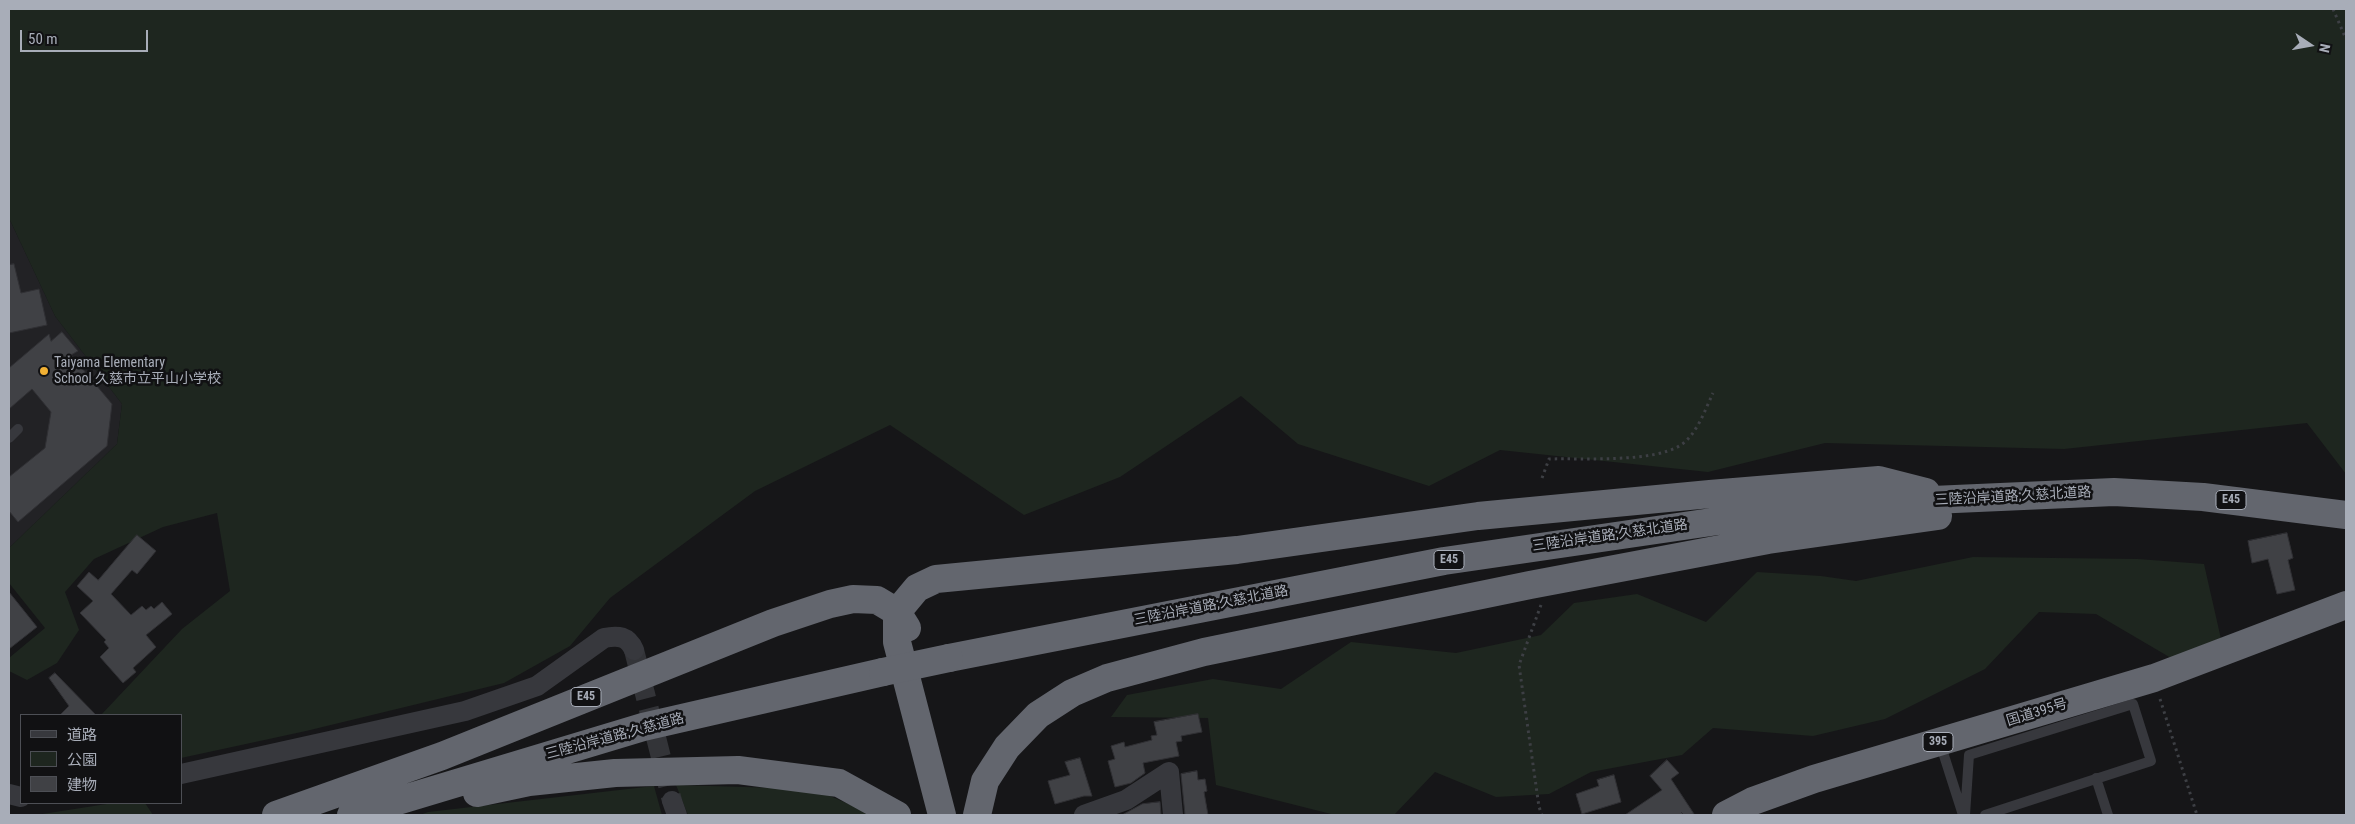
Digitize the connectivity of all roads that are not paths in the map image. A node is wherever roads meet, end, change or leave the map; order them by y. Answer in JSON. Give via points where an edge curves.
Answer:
{"nodes":[{"id":1,"x":18,"y":430,"type":"dead end"},
{"id":2,"x":9,"y":438,"type":"edge"},
{"id":3,"x":2106,"y":492,"type":"junction"},
{"id":4,"x":1955,"y":499,"type":"junction"},
{"id":5,"x":2346,"y":515,"type":"edge"},
{"id":6,"x":2346,"y":605,"type":"edge"},
{"id":7,"x":897,"y":612,"type":"junction"},
{"id":8,"x":634,"y":650,"type":"tunnel mouth"},
{"id":9,"x":883,"y":672,"type":"joint"},
{"id":10,"x":1939,"y":742,"type":"junction"},
{"id":11,"x":182,"y":774,"type":"edge"},
{"id":12,"x":2096,"y":778,"type":"junction"},
{"id":13,"x":404,"y":798,"type":"junction"},
{"id":14,"x":1116,"y":810,"type":"edge"},
{"id":15,"x":276,"y":815,"type":"edge"},
{"id":16,"x":351,"y":815,"type":"edge"},
{"id":17,"x":897,"y":815,"type":"edge"},
{"id":18,"x":942,"y":815,"type":"edge"},
{"id":19,"x":958,"y":815,"type":"edge"},
{"id":20,"x":977,"y":815,"type":"edge"},
{"id":21,"x":1084,"y":815,"type":"edge"},
{"id":22,"x":1172,"y":815,"type":"edge"},
{"id":23,"x":1726,"y":815,"type":"edge"},
{"id":24,"x":1964,"y":815,"type":"edge"},
{"id":25,"x":1985,"y":815,"type":"edge"},
{"id":26,"x":2108,"y":815,"type":"edge"}],
"edges":[{"from":1,"to":2,"type":"lane"},
{"from":3,"to":4,"type":"highway","name":"三陸沿岸道路;久慈北道路","number":"E45"},
{"from":3,"to":5,"type":"highway","name":"三陸沿岸道路;久慈北道路","number":"E45","via":[[2203,497]]},
{"from":3,"to":20,"type":"highway","via":[[1759,542],[1344,622],[1204,652],[1107,678],[1072,693],[1038,715],[1007,747],[985,781]]},
{"from":4,"to":7,"type":"highway","via":[[1879,480],[1478,516],[1237,550],[936,579],[917,588]]},
{"from":4,"to":9,"type":"highway","name":"三陸沿岸道路;久慈北道路","number":"E45","bridge":true,"via":[[1888,502],[1726,520],[1444,560]]},
{"from":6,"to":10,"type":"highway","name":"国道395号","number":"395","via":[[2154,678]]},
{"from":7,"to":15,"type":"highway","number":"E45","via":[[877,600],[853,598],[830,604],[773,623],[442,756]]},
{"from":7,"to":18,"type":"highway","via":[[896,642]]},
{"from":7,"to":19,"type":"highway","via":[[910,635]]},
{"from":8,"to":11,"type":"street","via":[[624,638],[604,638],[537,686],[465,712]]},
{"from":9,"to":13,"type":"highway","name":"三陸沿岸道路;久慈道路","number":"E45","via":[[643,727]]},
{"from":10,"to":23,"type":"highway","name":"国道395号","number":"395","via":[[1814,779]]},
{"from":10,"to":24,"type":"lane"},
{"from":12,"to":24,"type":"lane","via":[[2151,761],[2133,704],[1969,755]]},
{"from":12,"to":25,"type":"lane"},
{"from":12,"to":26,"type":"lane"},
{"from":13,"to":16,"type":"highway","name":"三陸沿岸道路;久慈道路","number":"E45"},
{"from":13,"to":17,"type":"highway","number":"E45","via":[[468,795],[529,782],[615,773],[738,770],[839,783]]},
{"from":14,"to":21,"type":"street"},
{"from":14,"to":22,"type":"street","via":[[1169,772]]}]}
